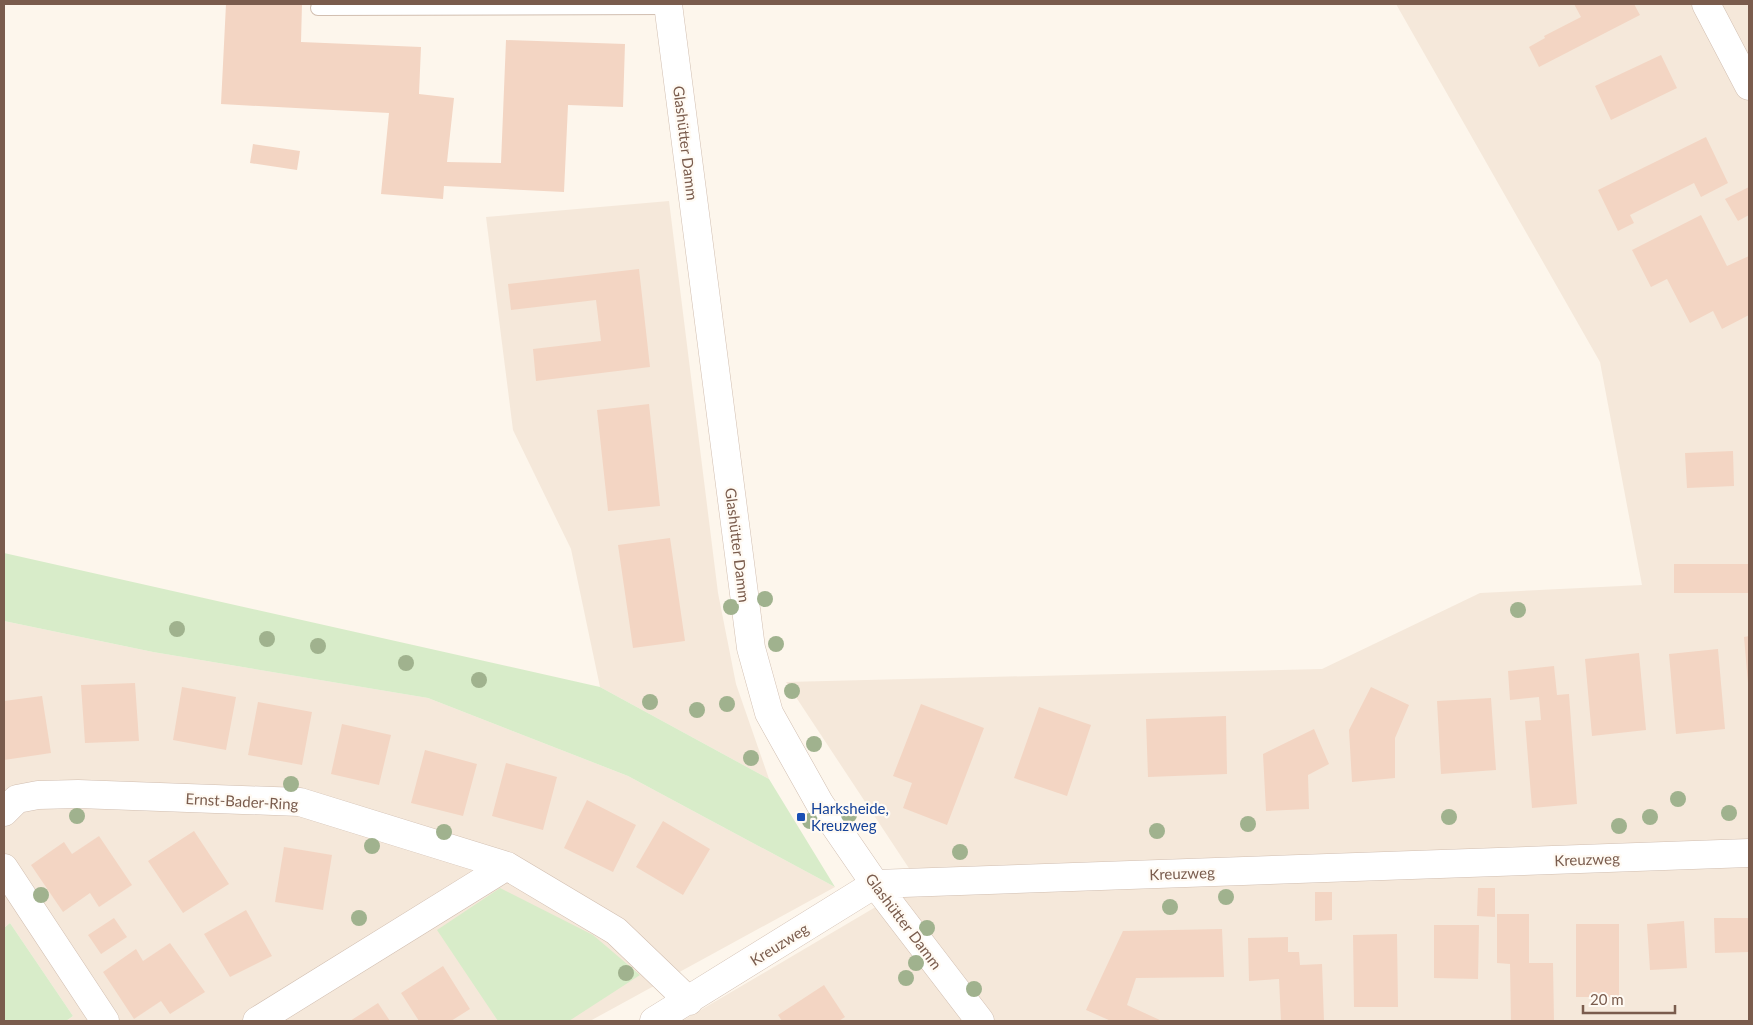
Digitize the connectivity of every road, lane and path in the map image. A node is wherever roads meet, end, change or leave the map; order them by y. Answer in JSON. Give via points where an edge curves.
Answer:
{"nodes":[{"id":1,"x":1706,"y":4,"type":"edge"},
{"id":2,"x":668,"y":6,"type":"edge"},
{"id":3,"x":318,"y":8,"type":"dead end"},
{"id":4,"x":1749,"y":86,"type":"edge"},
{"id":5,"x":4,"y":812,"type":"edge"},
{"id":6,"x":1749,"y":853,"type":"edge"},
{"id":7,"x":506,"y":866,"type":"junction"},
{"id":8,"x":4,"y":868,"type":"edge"},
{"id":9,"x":874,"y":884,"type":"junction"},
{"id":10,"x":689,"y":1001,"type":"junction"},
{"id":11,"x":105,"y":1021,"type":"edge"},
{"id":12,"x":257,"y":1021,"type":"edge"},
{"id":13,"x":654,"y":1021,"type":"edge"},
{"id":14,"x":980,"y":1021,"type":"edge"}],
"edges":[{"from":1,"to":4,"type":"street"},
{"from":2,"to":3,"type":"lane"},
{"from":2,"to":9,"type":"street","name":"Glashütter Damm","via":[[751,648],[769,713],[820,804]]},
{"from":5,"to":7,"type":"street","name":"Ernst-Bader-Ring","via":[[18,799],[38,795],[300,802]]},
{"from":6,"to":9,"type":"street","name":"Kreuzweg"},
{"from":7,"to":10,"type":"street","name":"Ernst-Bader-Ring","via":[[616,931]]},
{"from":7,"to":12,"type":"street"},
{"from":8,"to":11,"type":"street"},
{"from":9,"to":10,"type":"street","name":"Kreuzweg"},
{"from":9,"to":14,"type":"street","name":"Glashütter Damm"},
{"from":10,"to":13,"type":"street","name":"Kreuzweg"}]}
